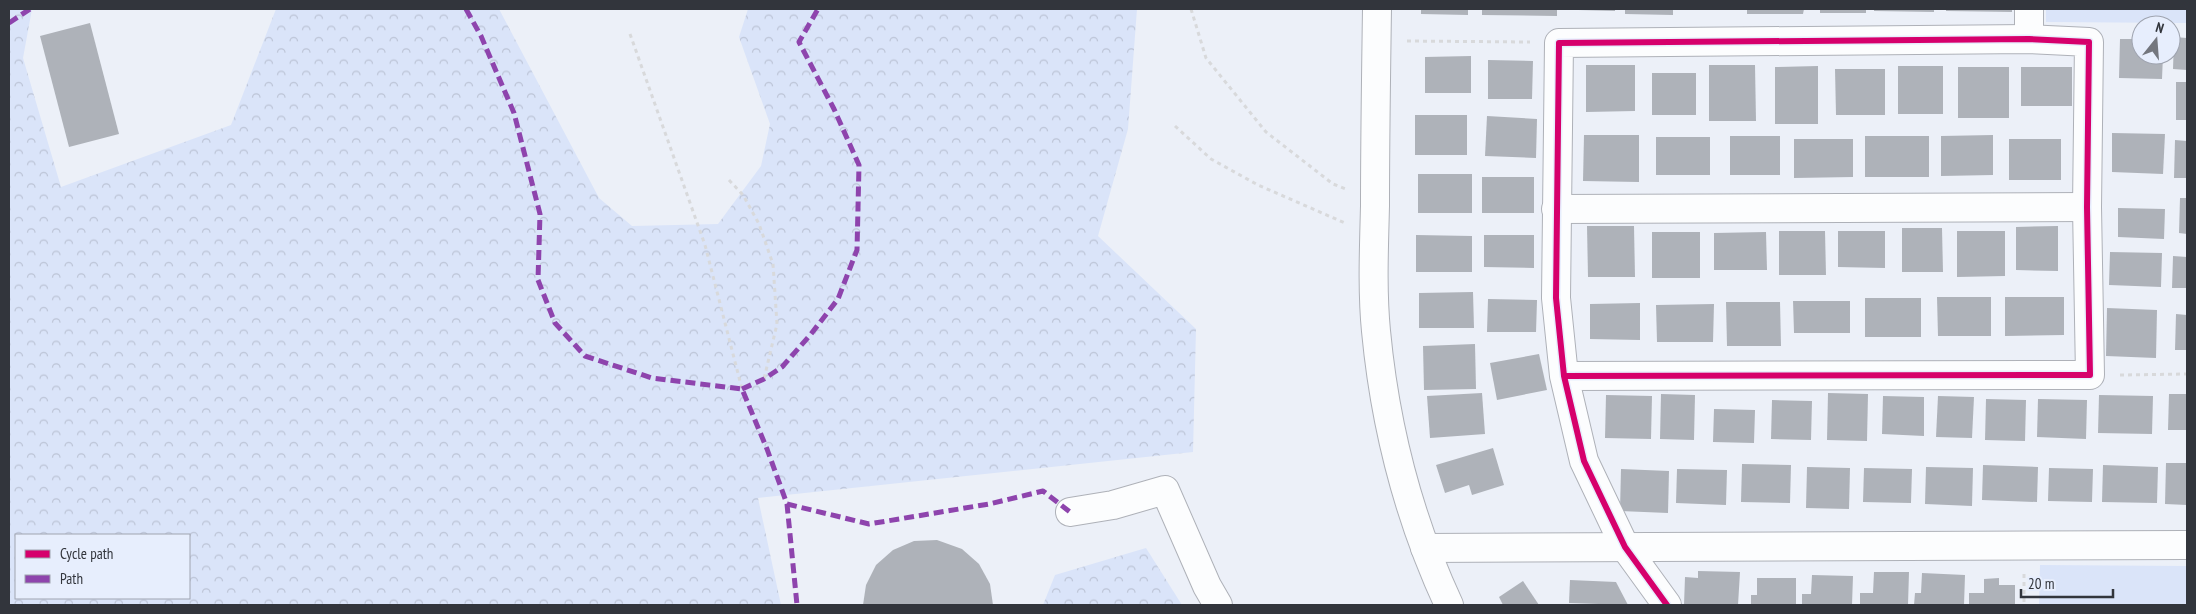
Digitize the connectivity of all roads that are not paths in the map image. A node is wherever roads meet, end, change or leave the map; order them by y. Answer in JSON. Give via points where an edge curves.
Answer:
{"nodes":[{"id":1,"x":1377,"y":9,"type":"edge"},
{"id":2,"x":2029,"y":9,"type":"edge"},
{"id":3,"x":2028,"y":39,"type":"junction"},
{"id":4,"x":2087,"y":207,"type":"junction"},
{"id":5,"x":1556,"y":209,"type":"junction"},
{"id":6,"x":1564,"y":376,"type":"junction"},
{"id":7,"x":1070,"y":512,"type":"dead end"},
{"id":8,"x":2187,"y":545,"type":"edge"},
{"id":9,"x":1625,"y":547,"type":"junction"},
{"id":10,"x":1425,"y":548,"type":"junction"},
{"id":11,"x":1218,"y":605,"type":"edge"},
{"id":12,"x":1449,"y":605,"type":"edge"},
{"id":13,"x":1667,"y":605,"type":"edge"}],
"edges":[{"from":1,"to":10,"type":"street","via":[[1376,330],[1384,397],[1400,469]]},
{"from":2,"to":3,"type":"street"},
{"from":3,"to":4,"type":"street","via":[[2089,42]]},
{"from":3,"to":5,"type":"street","via":[[1558,43]]},
{"from":4,"to":5,"type":"street"},
{"from":4,"to":6,"type":"street","via":[[2090,375]]},
{"from":5,"to":6,"type":"street","via":[[1556,298]]},
{"from":6,"to":9,"type":"street","via":[[1584,461]]},
{"from":7,"to":11,"type":"street","via":[[1113,505],[1165,490]]},
{"from":8,"to":9,"type":"street"},
{"from":9,"to":10,"type":"street"},
{"from":9,"to":13,"type":"street"},
{"from":10,"to":12,"type":"street"}]}
